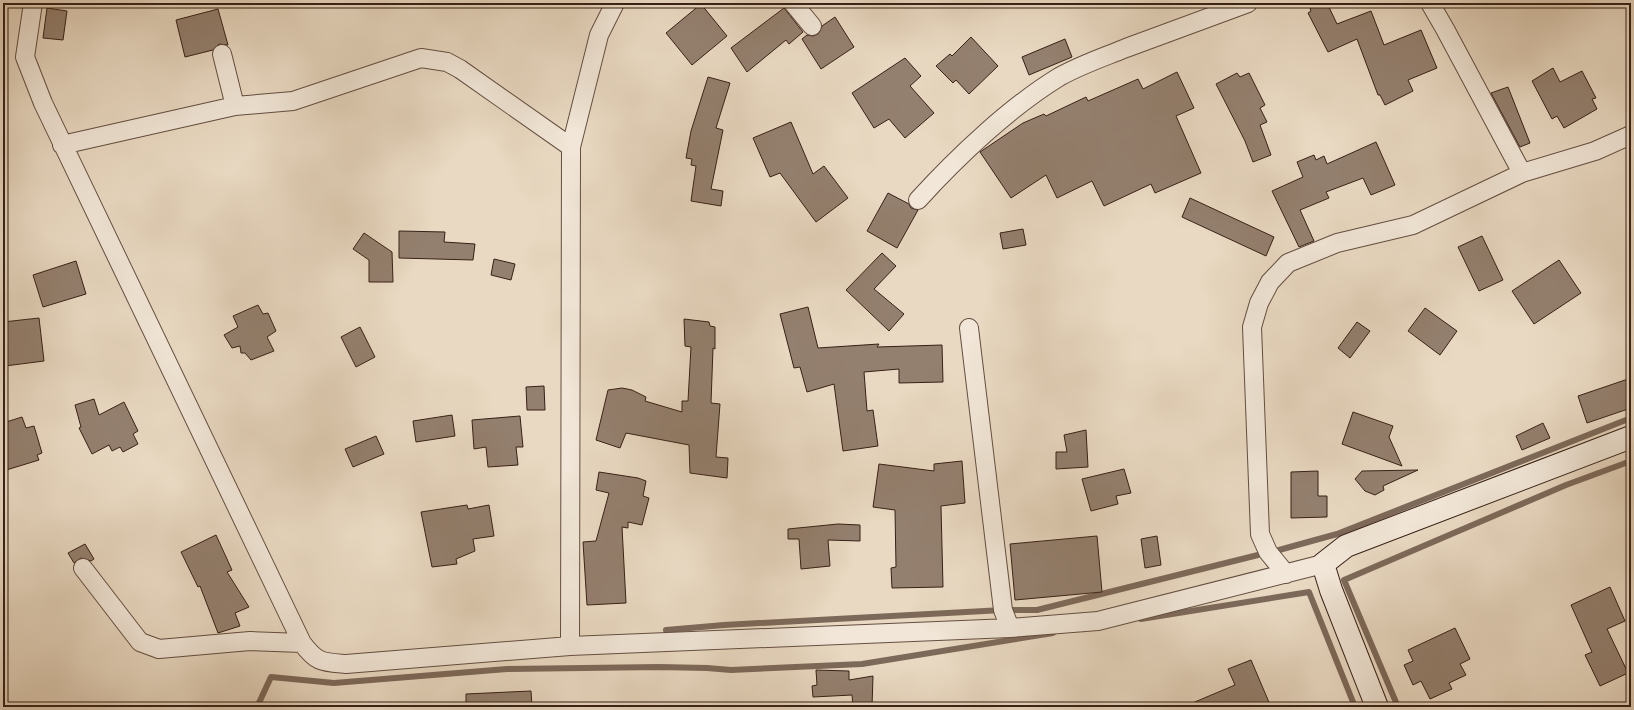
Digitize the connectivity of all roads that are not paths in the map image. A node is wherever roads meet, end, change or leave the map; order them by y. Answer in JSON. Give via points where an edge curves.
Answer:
{"nodes":[{"id":1,"x":33,"y":3,"type":"edge"},
{"id":2,"x":615,"y":3,"type":"edge"},
{"id":3,"x":793,"y":3,"type":"edge"},
{"id":4,"x":1248,"y":3,"type":"edge"},
{"id":5,"x":1430,"y":3,"type":"edge"},
{"id":6,"x":812,"y":26,"type":"dead end"},
{"id":7,"x":222,"y":54,"type":"dead end"},
{"id":8,"x":235,"y":106,"type":"junction"},
{"id":9,"x":1631,"y":135,"type":"edge"},
{"id":10,"x":62,"y":145,"type":"junction"},
{"id":11,"x":571,"y":147,"type":"junction"},
{"id":12,"x":1522,"y":173,"type":"junction"},
{"id":13,"x":918,"y":200,"type":"dead end"},
{"id":14,"x":969,"y":328,"type":"dead end"},
{"id":15,"x":1631,"y":437,"type":"edge"},
{"id":16,"x":1323,"y":564,"type":"junction"},
{"id":17,"x":84,"y":568,"type":"dead end"},
{"id":18,"x":1286,"y":574,"type":"junction"},
{"id":19,"x":1010,"y":628,"type":"junction"},
{"id":20,"x":302,"y":642,"type":"junction"},
{"id":21,"x":570,"y":646,"type":"junction"},
{"id":22,"x":1377,"y":707,"type":"edge"}],
"edges":[{"from":1,"to":10,"type":"street","via":[[25,57]]},
{"from":2,"to":11,"type":"street","via":[[599,35]]},
{"from":3,"to":6,"type":"street"},
{"from":4,"to":13,"type":"street","via":[[1101,58],[1060,77],[996,125],[942,174]]},
{"from":5,"to":12,"type":"street"},
{"from":7,"to":8,"type":"street"},
{"from":8,"to":10,"type":"street"},
{"from":8,"to":11,"type":"street","via":[[293,101],[421,58],[430,58],[447,62],[460,69]]},
{"from":9,"to":12,"type":"street","via":[[1596,151]]},
{"from":10,"to":20,"type":"street"},
{"from":11,"to":21,"type":"street"},
{"from":12,"to":18,"type":"street","via":[[1413,225],[1337,243],[1288,263],[1270,282],[1252,327],[1260,534],[1268,552]]},
{"from":14,"to":19,"type":"street","via":[[1003,610]]},
{"from":15,"to":16,"type":"street","via":[[1346,546]]},
{"from":16,"to":18,"type":"street"},
{"from":16,"to":22,"type":"street"},
{"from":17,"to":20,"type":"street","via":[[140,642],[152,648],[250,641]]},
{"from":18,"to":19,"type":"street","via":[[1098,621]]},
{"from":19,"to":21,"type":"street"},
{"from":20,"to":21,"type":"street","via":[[312,656],[323,662],[346,664]]}]}
